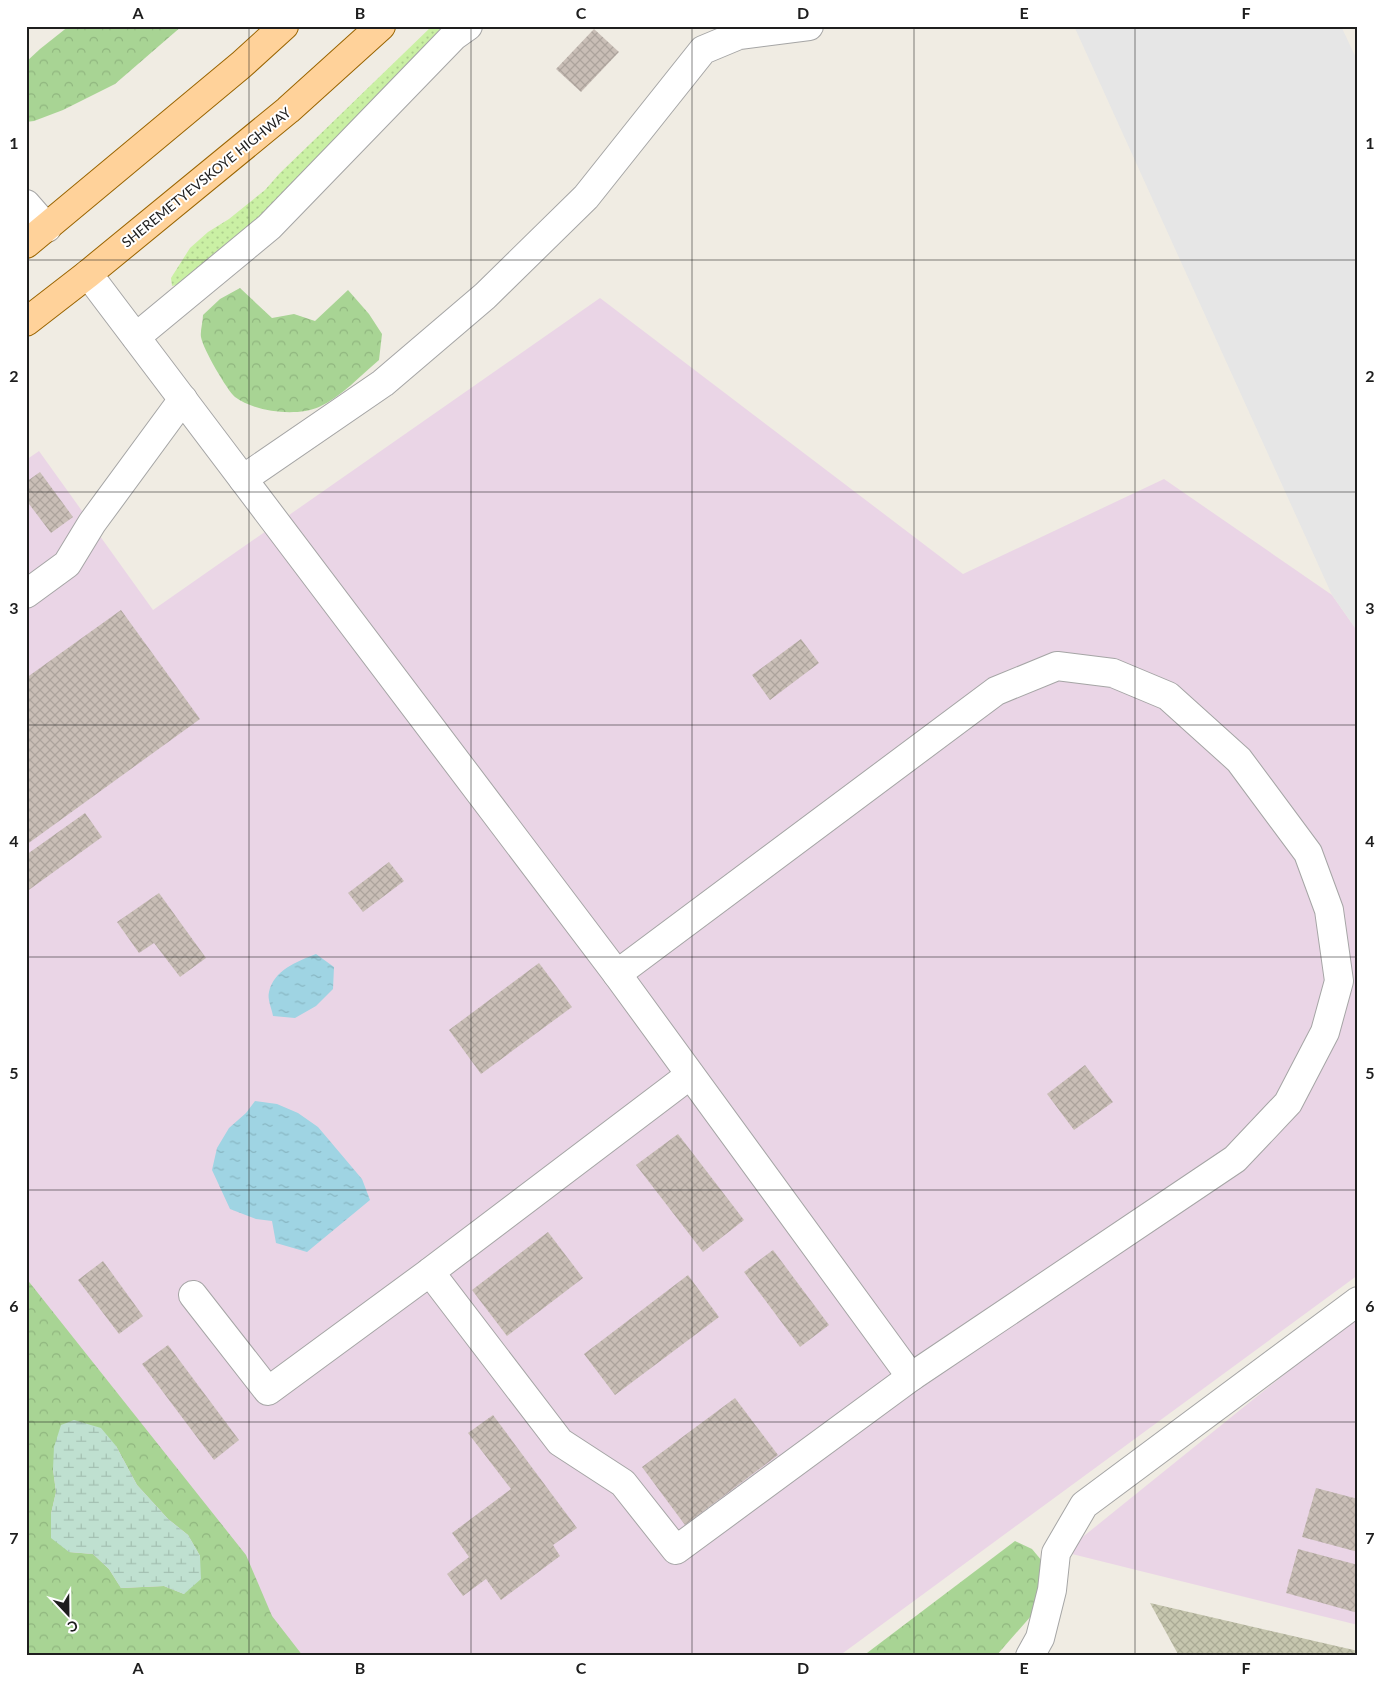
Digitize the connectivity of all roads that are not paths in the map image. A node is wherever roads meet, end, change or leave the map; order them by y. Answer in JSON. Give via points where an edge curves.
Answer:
{"nodes":[{"id":1,"x":284,"y":26,"type":"edge"},
{"id":2,"x":381,"y":26,"type":"edge"},
{"id":3,"x":468,"y":26,"type":"edge"},
{"id":4,"x":809,"y":26,"type":"edge"},
{"id":5,"x":725,"y":33,"type":"edge"},
{"id":6,"x":26,"y":204,"type":"edge"},
{"id":7,"x":36,"y":236,"type":"edge"},
{"id":8,"x":88,"y":274,"type":"junction"},
{"id":9,"x":26,"y":322,"type":"edge"},
{"id":10,"x":136,"y":337,"type":"junction"},
{"id":11,"x":183,"y":399,"type":"junction"},
{"id":12,"x":243,"y":478,"type":"junction"},
{"id":13,"x":26,"y":594,"type":"edge"},
{"id":14,"x":617,"y":974,"type":"junction"},
{"id":15,"x":690,"y":1075,"type":"junction"},
{"id":16,"x":430,"y":1272,"type":"junction"},
{"id":17,"x":192,"y":1296,"type":"dead end"},
{"id":18,"x":1358,"y":1301,"type":"edge"},
{"id":19,"x":911,"y":1377,"type":"junction"},
{"id":20,"x":1030,"y":1656,"type":"edge"}],
"edges":[{"from":1,"to":7,"type":"main road"},
{"from":2,"to":8,"type":"main road","name":"SHEREMETYEVSKOYE HIGHWAY","via":[[288,110]]},
{"from":3,"to":10,"type":"lane","via":[[454,36],[269,227]]},
{"from":4,"to":5,"type":"lane","via":[[739,35]]},
{"from":5,"to":12,"type":"lane","via":[[702,50],[586,197],[485,296],[383,383]]},
{"from":6,"to":7,"type":"lane"},
{"from":8,"to":9,"type":"main road","name":"SHEREMETYEVSKOYE HIGHWAY"},
{"from":8,"to":10,"type":"lane"},
{"from":10,"to":11,"type":"lane"},
{"from":11,"to":12,"type":"lane"},
{"from":11,"to":13,"type":"lane","via":[[92,523],[67,564]]},
{"from":12,"to":14,"type":"lane"},
{"from":14,"to":15,"type":"lane"},
{"from":14,"to":19,"type":"lane","via":[[996,691],[1057,666],[1113,673],[1168,696],[1240,760],[1308,853],[1329,910],[1339,981],[1325,1032],[1288,1103],[1235,1159]]},
{"from":15,"to":16,"type":"lane"},
{"from":15,"to":19,"type":"lane"},
{"from":16,"to":17,"type":"lane","via":[[268,1391]]},
{"from":16,"to":19,"type":"lane","via":[[560,1442],[622,1483],[676,1550]]},
{"from":18,"to":20,"type":"lane","via":[[1084,1505],[1056,1553],[1052,1590],[1040,1638]]}]}
